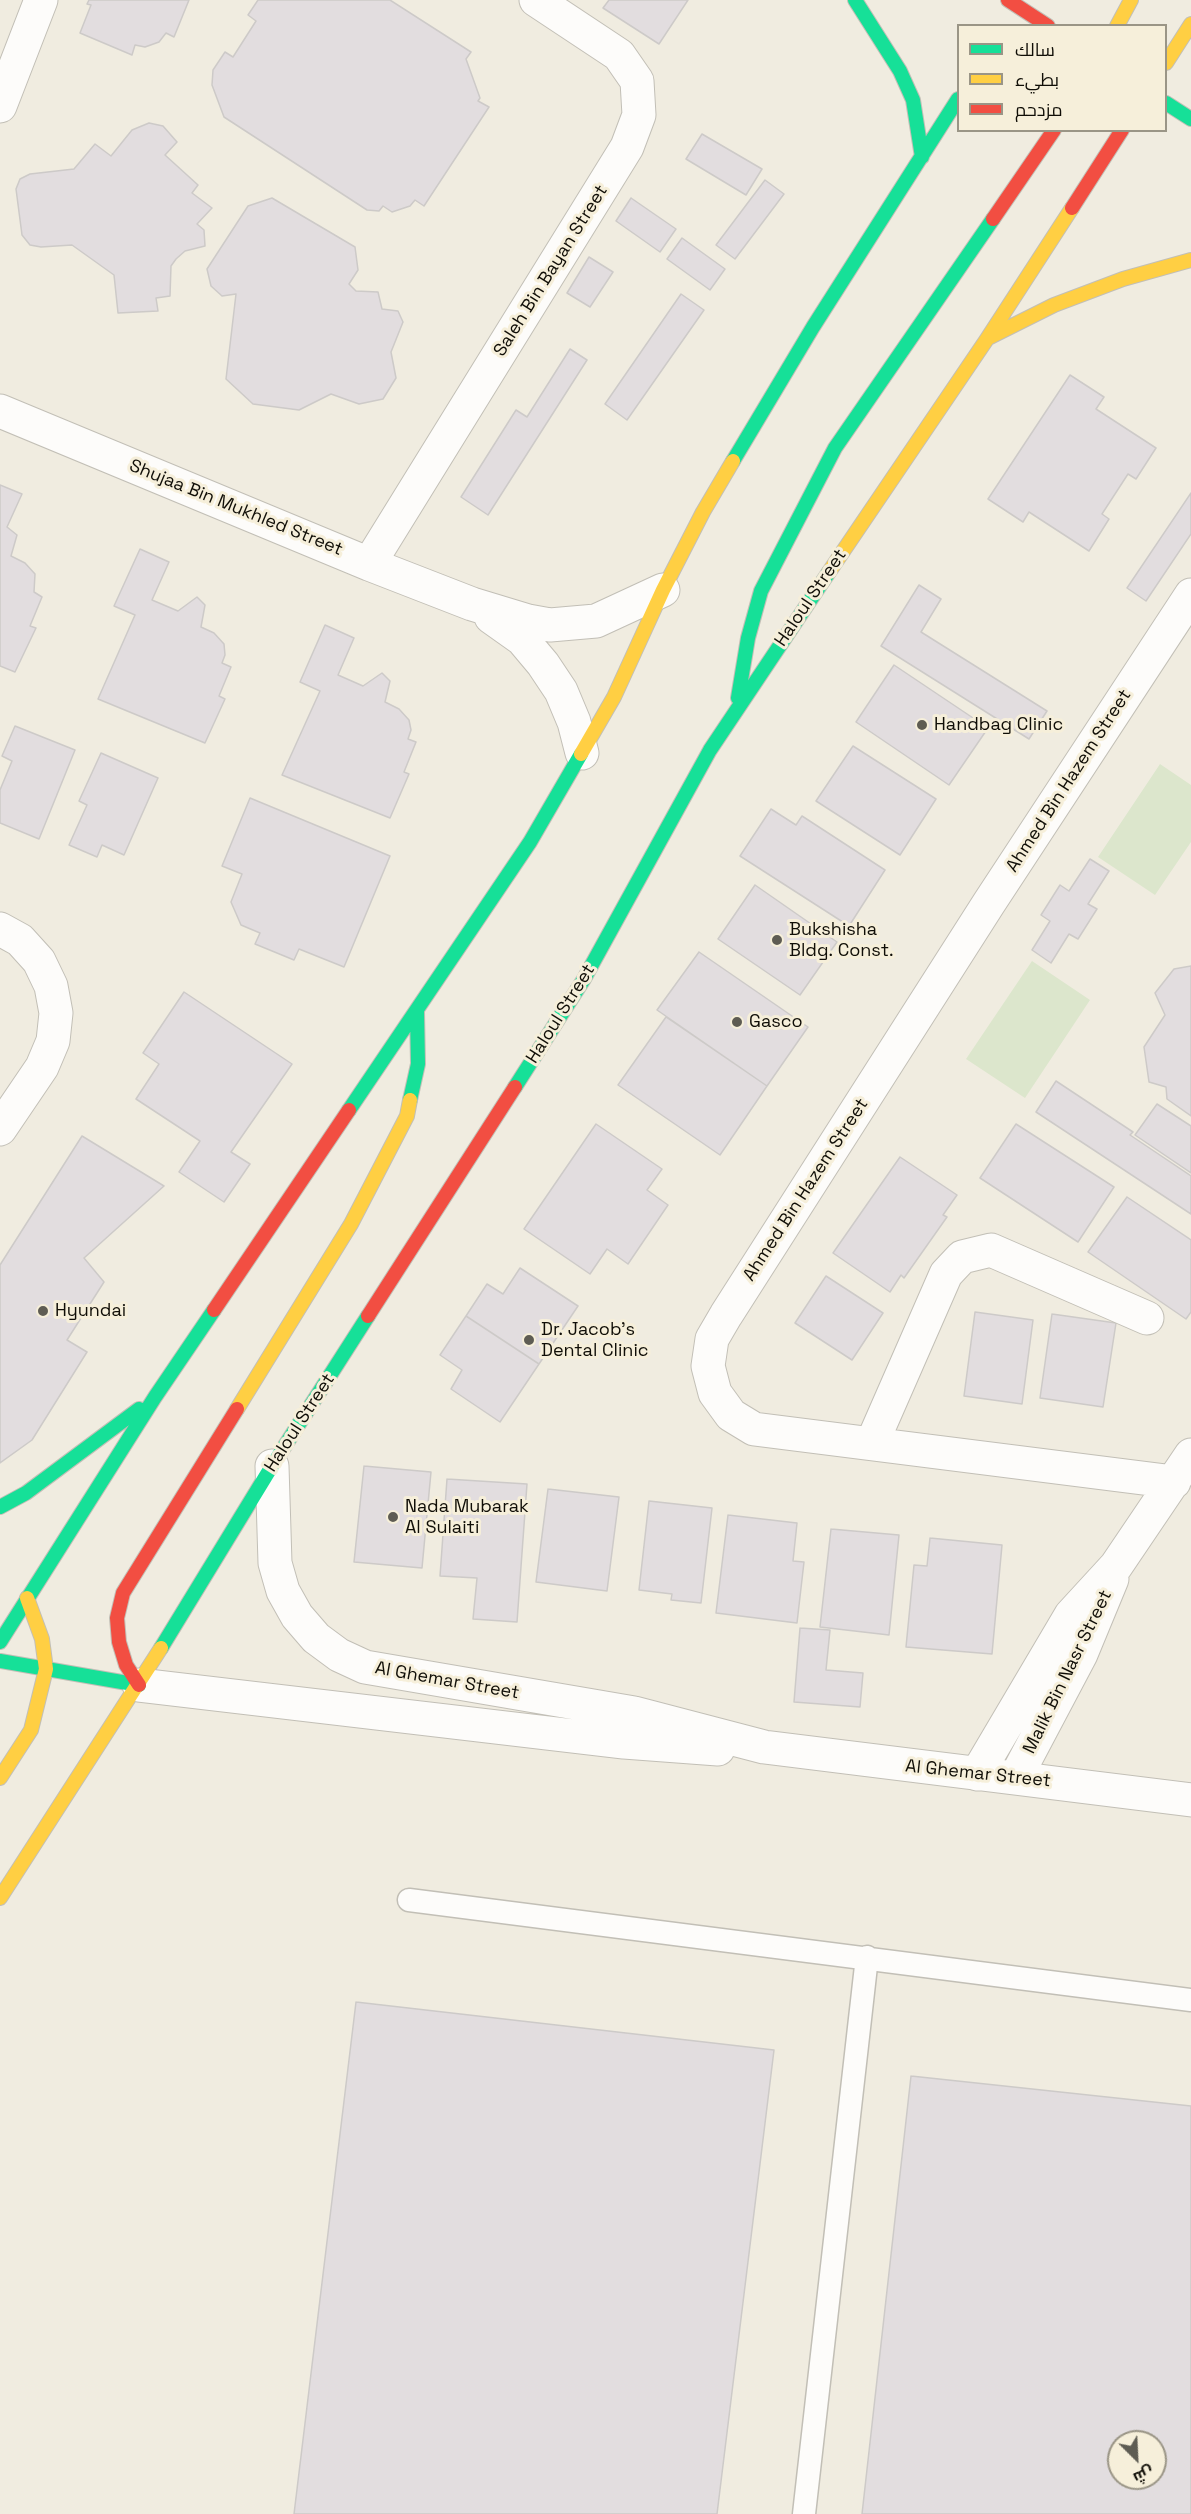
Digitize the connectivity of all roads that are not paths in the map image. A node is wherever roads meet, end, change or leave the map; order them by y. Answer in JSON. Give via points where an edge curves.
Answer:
{"nodes":[{"id":1,"x":41,"y":0,"type":"edge"},
{"id":2,"x":536,"y":0,"type":"edge"},
{"id":3,"x":855,"y":0,"type":"edge"},
{"id":4,"x":1008,"y":0,"type":"edge"},
{"id":5,"x":1131,"y":0,"type":"edge"},
{"id":6,"x":1023,"y":6,"type":"edge"},
{"id":7,"x":1046,"y":24,"type":"edge"},
{"id":8,"x":1119,"y":24,"type":"edge"},
{"id":9,"x":1191,"y":24,"type":"edge"},
{"id":10,"x":1167,"y":61,"type":"edge"},
{"id":11,"x":957,"y":101,"type":"edge"},
{"id":12,"x":1167,"y":104,"type":"edge"},
{"id":13,"x":0,"y":106,"type":"edge"},
{"id":14,"x":1191,"y":118,"type":"edge"},
{"id":15,"x":1053,"y":132,"type":"edge"},
{"id":16,"x":1121,"y":132,"type":"edge"},
{"id":17,"x":922,"y":157,"type":"junction"},
{"id":18,"x":1191,"y":260,"type":"edge"},
{"id":19,"x":987,"y":339,"type":"junction"},
{"id":20,"x":0,"y":411,"type":"edge"},
{"id":21,"x":369,"y":564,"type":"junction"},
{"id":22,"x":663,"y":590,"type":"junction"},
{"id":23,"x":1191,"y":595,"type":"edge"},
{"id":24,"x":472,"y":604,"type":"junction"},
{"id":25,"x":736,"y":709,"type":"junction"},
{"id":26,"x":582,"y":753,"type":"junction"},
{"id":27,"x":0,"y":929,"type":"edge"},
{"id":28,"x":417,"y":1012,"type":"junction"},
{"id":29,"x":0,"y":1129,"type":"edge"},
{"id":30,"x":1147,"y":1318,"type":"dead end"},
{"id":31,"x":155,"y":1397,"type":"junction"},
{"id":32,"x":872,"y":1443,"type":"junction"},
{"id":33,"x":1191,"y":1455,"type":"edge"},
{"id":34,"x":272,"y":1466,"type":"junction"},
{"id":35,"x":1174,"y":1482,"type":"junction"},
{"id":36,"x":0,"y":1507,"type":"edge"},
{"id":37,"x":1116,"y":1566,"type":"junction"},
{"id":38,"x":9,"y":1596,"type":"dead end"},
{"id":39,"x":27,"y":1598,"type":"junction"},
{"id":40,"x":0,"y":1642,"type":"edge"},
{"id":41,"x":0,"y":1661,"type":"edge"},
{"id":42,"x":46,"y":1669,"type":"junction"},
{"id":43,"x":139,"y":1685,"type":"junction"},
{"id":44,"x":764,"y":1747,"type":"junction"},
{"id":45,"x":977,"y":1774,"type":"junction"},
{"id":46,"x":1016,"y":1777,"type":"junction"},
{"id":47,"x":0,"y":1778,"type":"edge"},
{"id":48,"x":1191,"y":1800,"type":"edge"},
{"id":49,"x":0,"y":1898,"type":"edge"},
{"id":50,"x":409,"y":1900,"type":"dead end"},
{"id":51,"x":867,"y":1957,"type":"junction"},
{"id":52,"x":1191,"y":2000,"type":"edge"},
{"id":53,"x":804,"y":2514,"type":"edge"}],
"edges":[{"from":1,"to":13,"type":"street"},
{"from":2,"to":21,"type":"street","name":"Saleh Bin Bayan Street","via":[[618,56],[637,81],[639,115],[627,147]]},
{"from":3,"to":17,"type":"main road","via":[[888,47],[905,81],[913,100]]},
{"from":4,"to":6,"type":"main road"},
{"from":5,"to":8,"type":"main road"},
{"from":6,"to":7,"type":"main road"},
{"from":9,"to":10,"type":"main road"},
{"from":11,"to":17,"type":"main road"},
{"from":12,"to":14,"type":"main road"},
{"from":15,"to":25,"type":"main road","via":[[835,448],[760,591]]},
{"from":16,"to":19,"type":"main road","name":"Haloul Street"},
{"from":17,"to":22,"type":"main road","via":[[762,411]]},
{"from":18,"to":19,"type":"main road","via":[[1123,279],[1054,305]]},
{"from":19,"to":25,"type":"main road","name":"Haloul Street"},
{"from":20,"to":21,"type":"street","name":"Shujaa Bin Mukhled Street"},
{"from":21,"to":24,"type":"street","name":"Shujaa Bin Mukhled Street"},
{"from":22,"to":24,"type":"street","name":"Shujaa Bin Mukhled Street","via":[[617,613],[573,625],[528,621]]},
{"from":22,"to":26,"type":"main road","via":[[614,697]]},
{"from":23,"to":32,"type":"street","name":"Ahmed Bin Hazem Street","via":[[989,903],[712,1340],[708,1366],[715,1393],[731,1415],[754,1429]]},
{"from":24,"to":26,"type":"street","name":"Shujaa Bin Mukhled Street","via":[[522,639],[543,664],[561,691]]},
{"from":25,"to":34,"type":"main road","name":"Haloul Street","via":[[585,979]]},
{"from":26,"to":28,"type":"main road","via":[[530,842]]},
{"from":27,"to":29,"type":"street","via":[[20,940],[39,961],[51,986],[56,1013],[52,1041],[42,1067]]},
{"from":28,"to":31,"type":"main road"},
{"from":28,"to":43,"type":"main road","via":[[418,1064],[409,1106],[382,1167],[351,1224],[123,1593],[117,1618],[118,1642]]},
{"from":30,"to":32,"type":"street","via":[[991,1250],[962,1257],[946,1274]]},
{"from":31,"to":36,"type":"main road","via":[[27,1493]]},
{"from":31,"to":39,"type":"main road"},
{"from":32,"to":35,"type":"street","name":"Ahmed Bin Hazem Street"},
{"from":33,"to":35,"type":"street","name":"Malik Bin Nasr Street"},
{"from":34,"to":43,"type":"main road","name":"Haloul Street"},
{"from":34,"to":44,"type":"street","name":"Al Ghemar Street","via":[[275,1563],[283,1591],[316,1638],[339,1655],[375,1669],[634,1713]]},
{"from":35,"to":37,"type":"street","name":"Malik Bin Nasr Street"},
{"from":37,"to":45,"type":"street","name":"Malik Bin Nasr Street","via":[[1071,1614]]},
{"from":37,"to":46,"type":"street","name":"Malik Bin Nasr Street","via":[[1090,1635]]},
{"from":38,"to":39,"type":"main road"},
{"from":39,"to":40,"type":"main road"},
{"from":39,"to":42,"type":"main road","via":[[42,1639]]},
{"from":41,"to":42,"type":"main road"},
{"from":42,"to":43,"type":"main road"},
{"from":42,"to":47,"type":"main road","via":[[30,1730]]},
{"from":43,"to":44,"type":"street","name":"Al Ghemar Street","via":[[659,1746]]},
{"from":43,"to":49,"type":"main road","name":"Haloul Street"},
{"from":44,"to":45,"type":"street","name":"Al Ghemar Street"},
{"from":45,"to":46,"type":"street","name":"Al Ghemar Street"},
{"from":46,"to":48,"type":"street","name":"Al Ghemar Street"},
{"from":50,"to":51,"type":"lane"},
{"from":51,"to":52,"type":"lane"},
{"from":51,"to":53,"type":"lane"}]}
